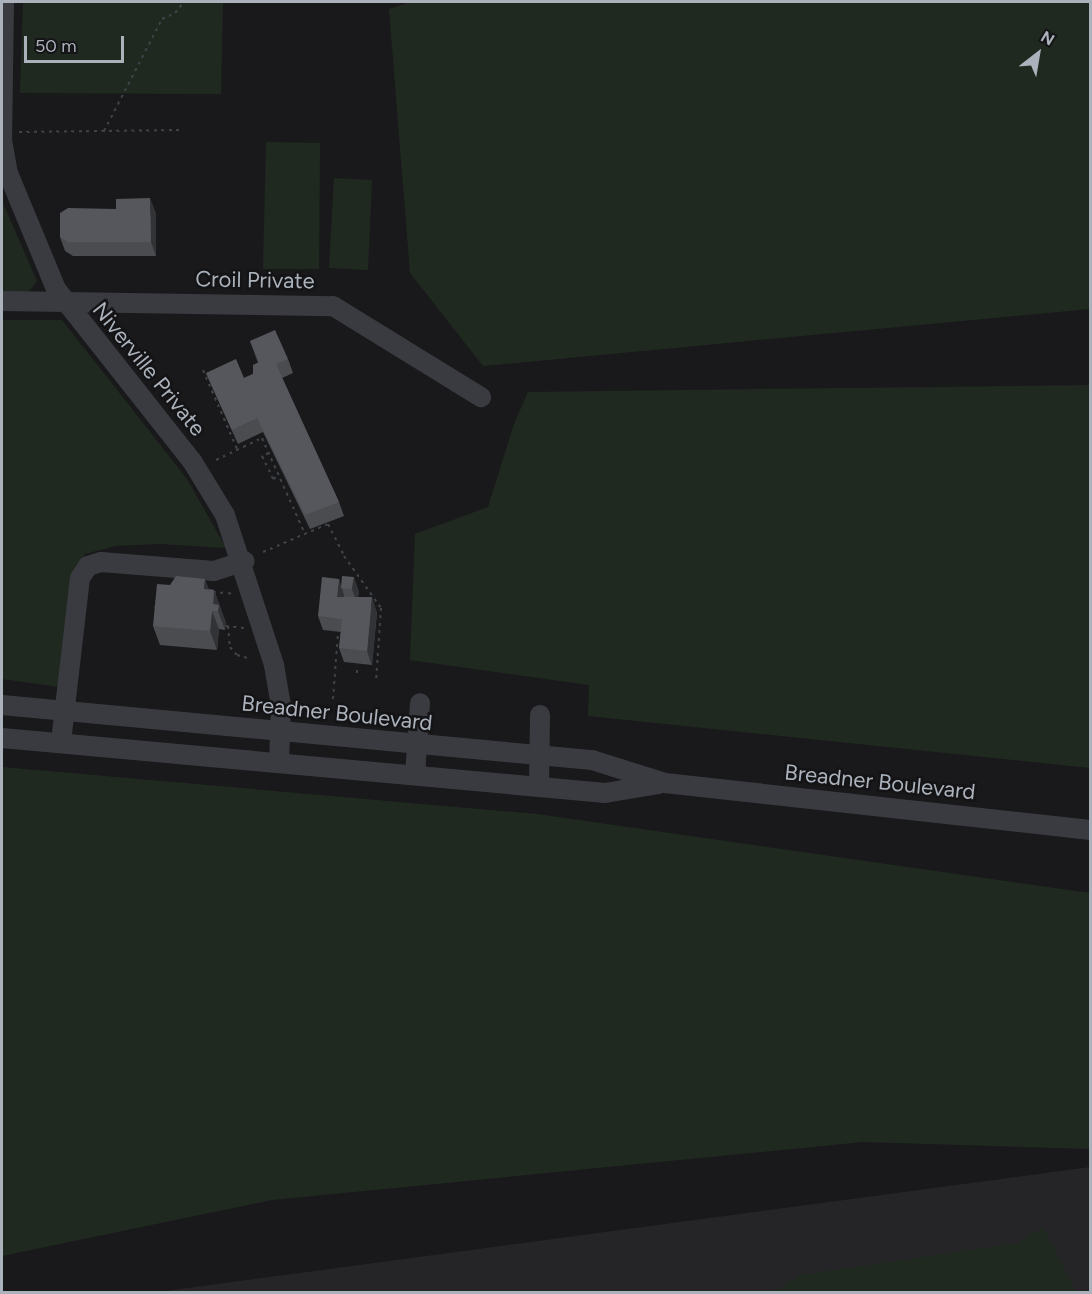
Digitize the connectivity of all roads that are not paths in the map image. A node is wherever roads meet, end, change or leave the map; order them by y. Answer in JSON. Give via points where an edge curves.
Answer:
{"nodes":[{"id":1,"x":4,"y":2,"type":"edge"},
{"id":2,"x":5,"y":172,"type":"edge"},
{"id":3,"x":2,"y":301,"type":"edge"},
{"id":4,"x":63,"y":301,"type":"junction"},
{"id":5,"x":481,"y":397,"type":"dead end"},
{"id":6,"x":244,"y":561,"type":"junction"},
{"id":7,"x":420,"y":703,"type":"dead end"},
{"id":8,"x":2,"y":705,"type":"edge"},
{"id":9,"x":67,"y":711,"type":"junction"},
{"id":10,"x":540,"y":715,"type":"dead end"},
{"id":11,"x":281,"y":731,"type":"junction"},
{"id":12,"x":2,"y":738,"type":"edge"},
{"id":13,"x":61,"y":742,"type":"junction"},
{"id":14,"x":415,"y":745,"type":"junction"},
{"id":15,"x":538,"y":757,"type":"junction"},
{"id":16,"x":279,"y":762,"type":"junction"},
{"id":17,"x":415,"y":775,"type":"junction"},
{"id":18,"x":665,"y":783,"type":"junction"},
{"id":19,"x":539,"y":787,"type":"junction"},
{"id":20,"x":1090,"y":830,"type":"edge"}],
"edges":[{"from":1,"to":2,"type":"street","name":"Niverville Private"},
{"from":2,"to":4,"type":"street","name":"Niverville Private"},
{"from":3,"to":4,"type":"street","name":"Croil Private"},
{"from":4,"to":5,"type":"street","name":"Croil Private","via":[[333,306]]},
{"from":4,"to":6,"type":"street","name":"Niverville Private","via":[[192,461],[225,515]]},
{"from":6,"to":9,"type":"street","via":[[214,571],[100,562],[88,566],[80,578]]},
{"from":6,"to":11,"type":"street","name":"Niverville Private","via":[[274,665]]},
{"from":7,"to":14,"type":"street"},
{"from":8,"to":9,"type":"street","name":"Breadner Boulevard"},
{"from":9,"to":11,"type":"street","name":"Breadner Boulevard"},
{"from":9,"to":13,"type":"street"},
{"from":10,"to":15,"type":"street"},
{"from":11,"to":14,"type":"street","name":"Breadner Boulevard"},
{"from":11,"to":16,"type":"street","name":"Niverville Private"},
{"from":12,"to":13,"type":"street","name":"Breadner Boulevard"},
{"from":13,"to":16,"type":"street","name":"Breadner Boulevard"},
{"from":14,"to":15,"type":"street","name":"Breadner Boulevard"},
{"from":14,"to":17,"type":"street"},
{"from":15,"to":18,"type":"street","name":"Breadner Boulevard","via":[[592,760]]},
{"from":15,"to":19,"type":"street"},
{"from":16,"to":17,"type":"street","name":"Breadner Boulevard"},
{"from":17,"to":19,"type":"street","name":"Breadner Boulevard"},
{"from":18,"to":19,"type":"street","name":"Breadner Boulevard","via":[[605,793]]},
{"from":18,"to":20,"type":"street","name":"Breadner Boulevard"}]}
